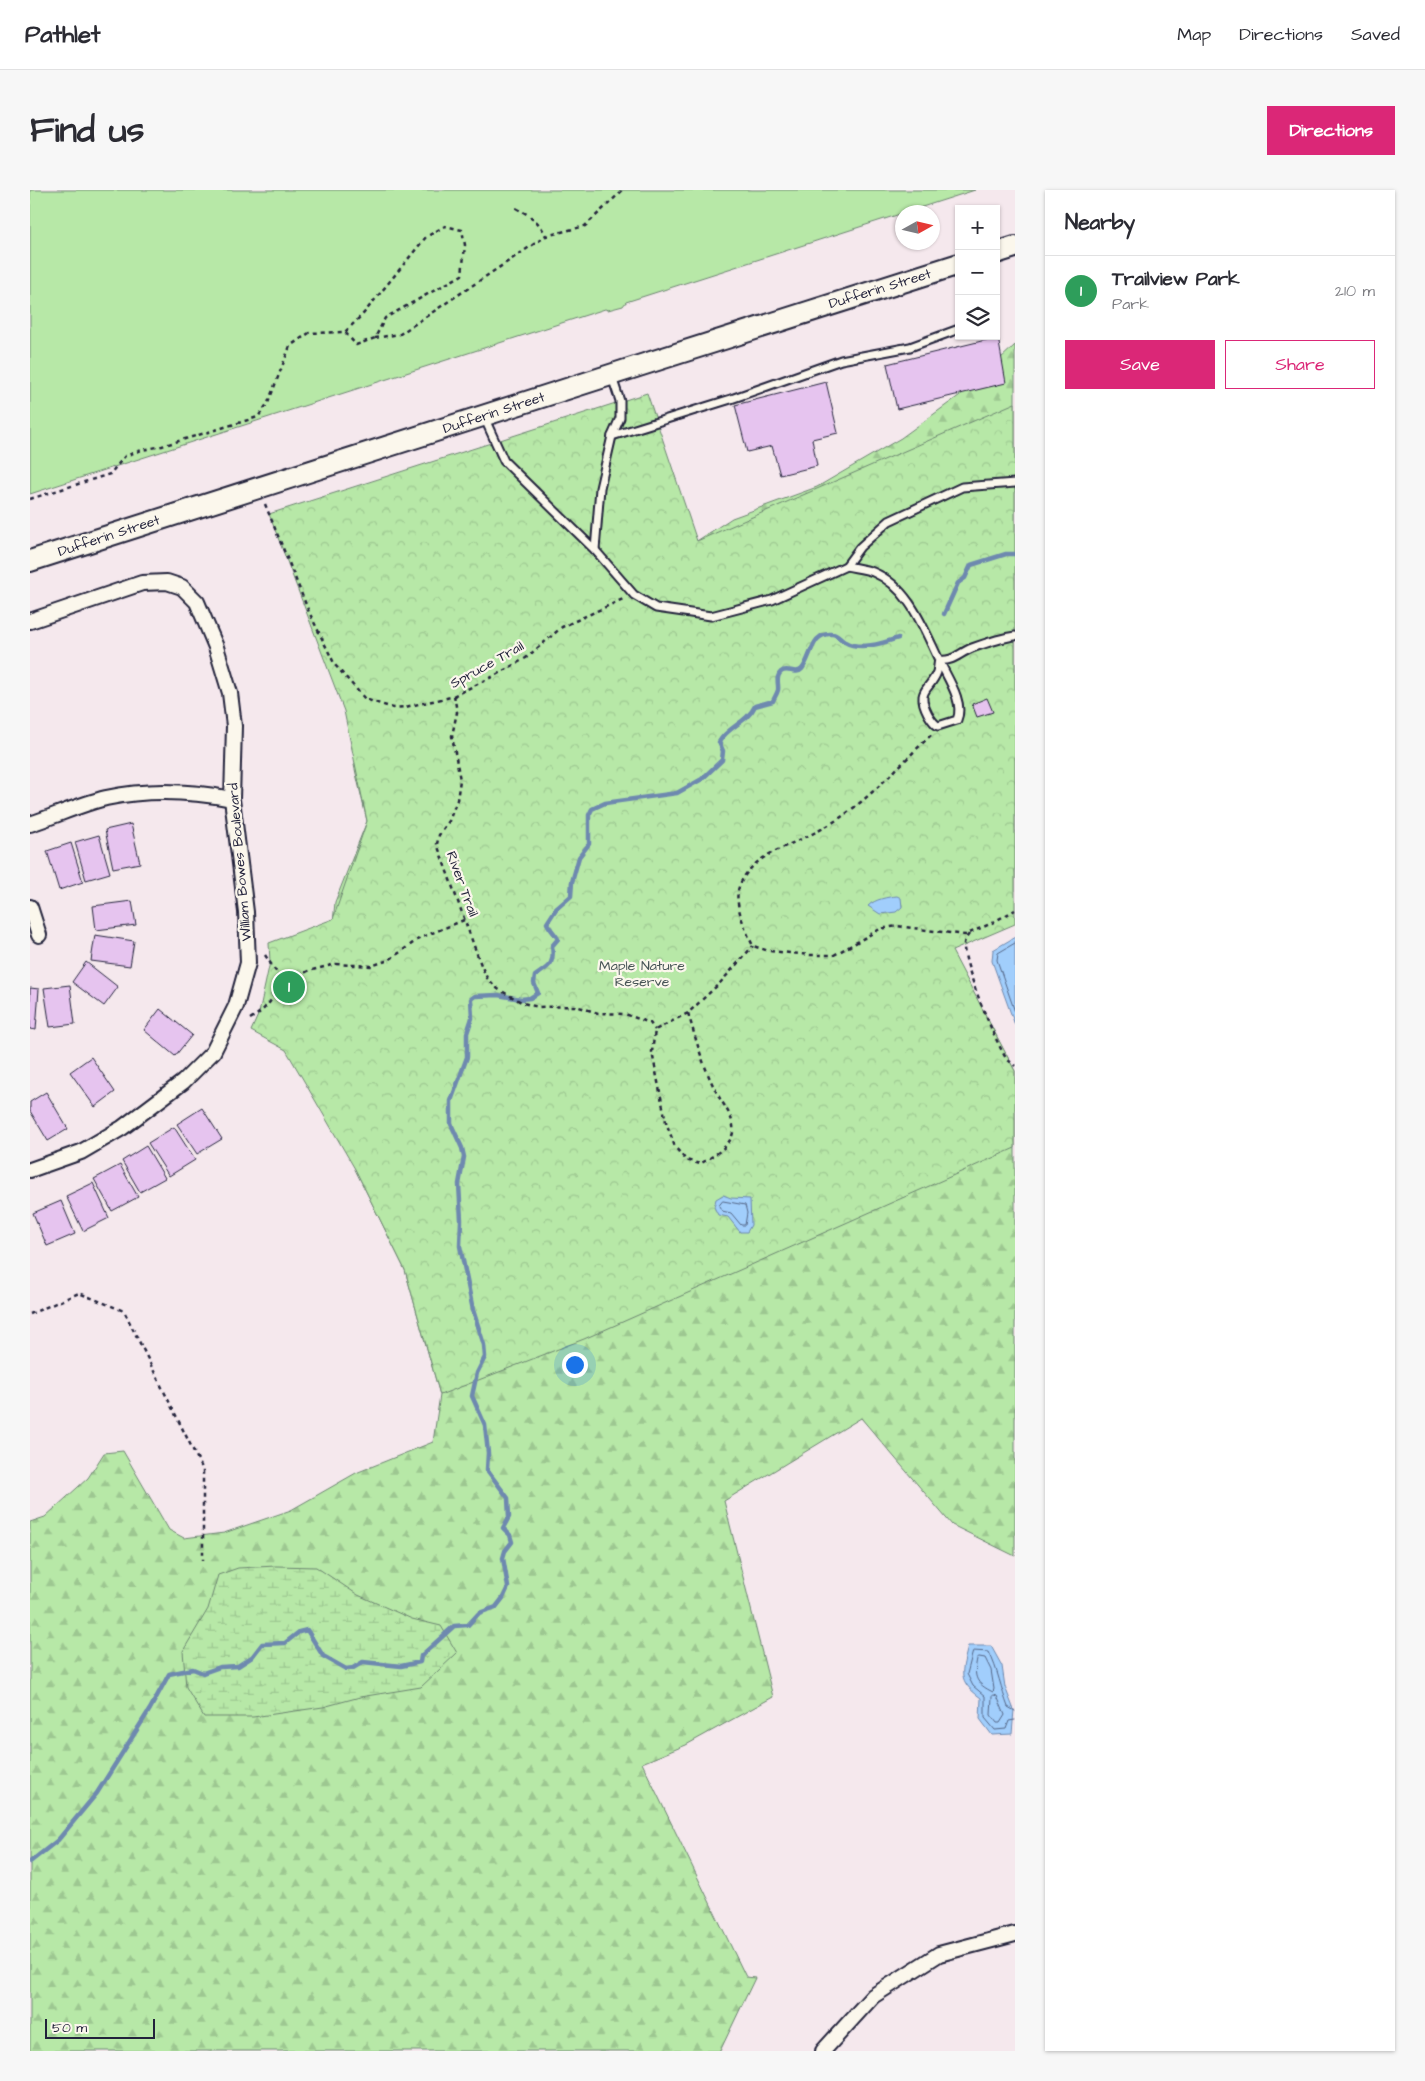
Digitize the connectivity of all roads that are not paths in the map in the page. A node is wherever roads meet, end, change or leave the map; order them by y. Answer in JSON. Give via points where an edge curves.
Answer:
{"nodes":[{"id":1,"x":1015,"y":247,"type":"edge"},
{"id":2,"x":1000,"y":252,"type":"edge"},
{"id":3,"x":955,"y":265,"type":"edge"},
{"id":4,"x":955,"y":330,"type":"edge"},
{"id":5,"x":611,"y":374,"type":"junction"},
{"id":6,"x":484,"y":416,"type":"junction"},
{"id":7,"x":612,"y":436,"type":"junction"},
{"id":8,"x":1015,"y":483,"type":"edge"},
{"id":9,"x":595,"y":550,"type":"junction"},
{"id":10,"x":30,"y":561,"type":"edge"},
{"id":11,"x":846,"y":566,"type":"junction"},
{"id":12,"x":30,"y":621,"type":"edge"},
{"id":13,"x":1015,"y":636,"type":"edge"},
{"id":14,"x":939,"y":660,"type":"junction"},
{"id":15,"x":232,"y":798,"type":"junction"},
{"id":16,"x":30,"y":824,"type":"edge"},
{"id":17,"x":30,"y":907,"type":"edge"},
{"id":18,"x":39,"y":935,"type":"dead end"},
{"id":19,"x":30,"y":1170,"type":"edge"},
{"id":20,"x":1015,"y":1934,"type":"edge"},
{"id":21,"x":823,"y":2051,"type":"edge"}],
"edges":[{"from":1,"to":2,"type":"main road"},
{"from":3,"to":5,"type":"main road","name":"Dufferin Street"},
{"from":4,"to":7,"type":"lane","via":[[910,347],[841,360]]},
{"from":5,"to":6,"type":"main road","name":"Dufferin Street"},
{"from":5,"to":7,"type":"lane","via":[[620,401],[620,418]]},
{"from":6,"to":9,"type":"lane","via":[[504,462]]},
{"from":6,"to":10,"type":"main road","name":"Dufferin Street"},
{"from":7,"to":9,"type":"lane","via":[[600,488]]},
{"from":8,"to":11,"type":"lane","via":[[962,487],[889,521],[860,547]]},
{"from":9,"to":11,"type":"lane","via":[[634,595],[656,608],[711,616],[772,600]]},
{"from":11,"to":14,"type":"lane","via":[[874,572],[898,588],[918,615]]},
{"from":12,"to":15,"type":"street","name":"William Bowes Boulevard","via":[[142,583],[167,582],[182,587],[197,602],[216,646],[230,693],[234,726]]},
{"from":13,"to":14,"type":"lane","via":[[969,649],[949,661]]},
{"from":14,"to":14,"type":"lane","via":[[960,712],[957,720],[942,725],[934,724],[923,695],[937,671]]},
{"from":15,"to":16,"type":"street","via":[[167,792],[135,794],[106,798]]},
{"from":15,"to":19,"type":"street","name":"William Bowes Boulevard","via":[[246,912],[248,963],[236,1006],[213,1052],[183,1082],[122,1128],[81,1152]]},
{"from":17,"to":18,"type":"street"},
{"from":20,"to":21,"type":"street","via":[[940,1954],[873,1996]]}]}
